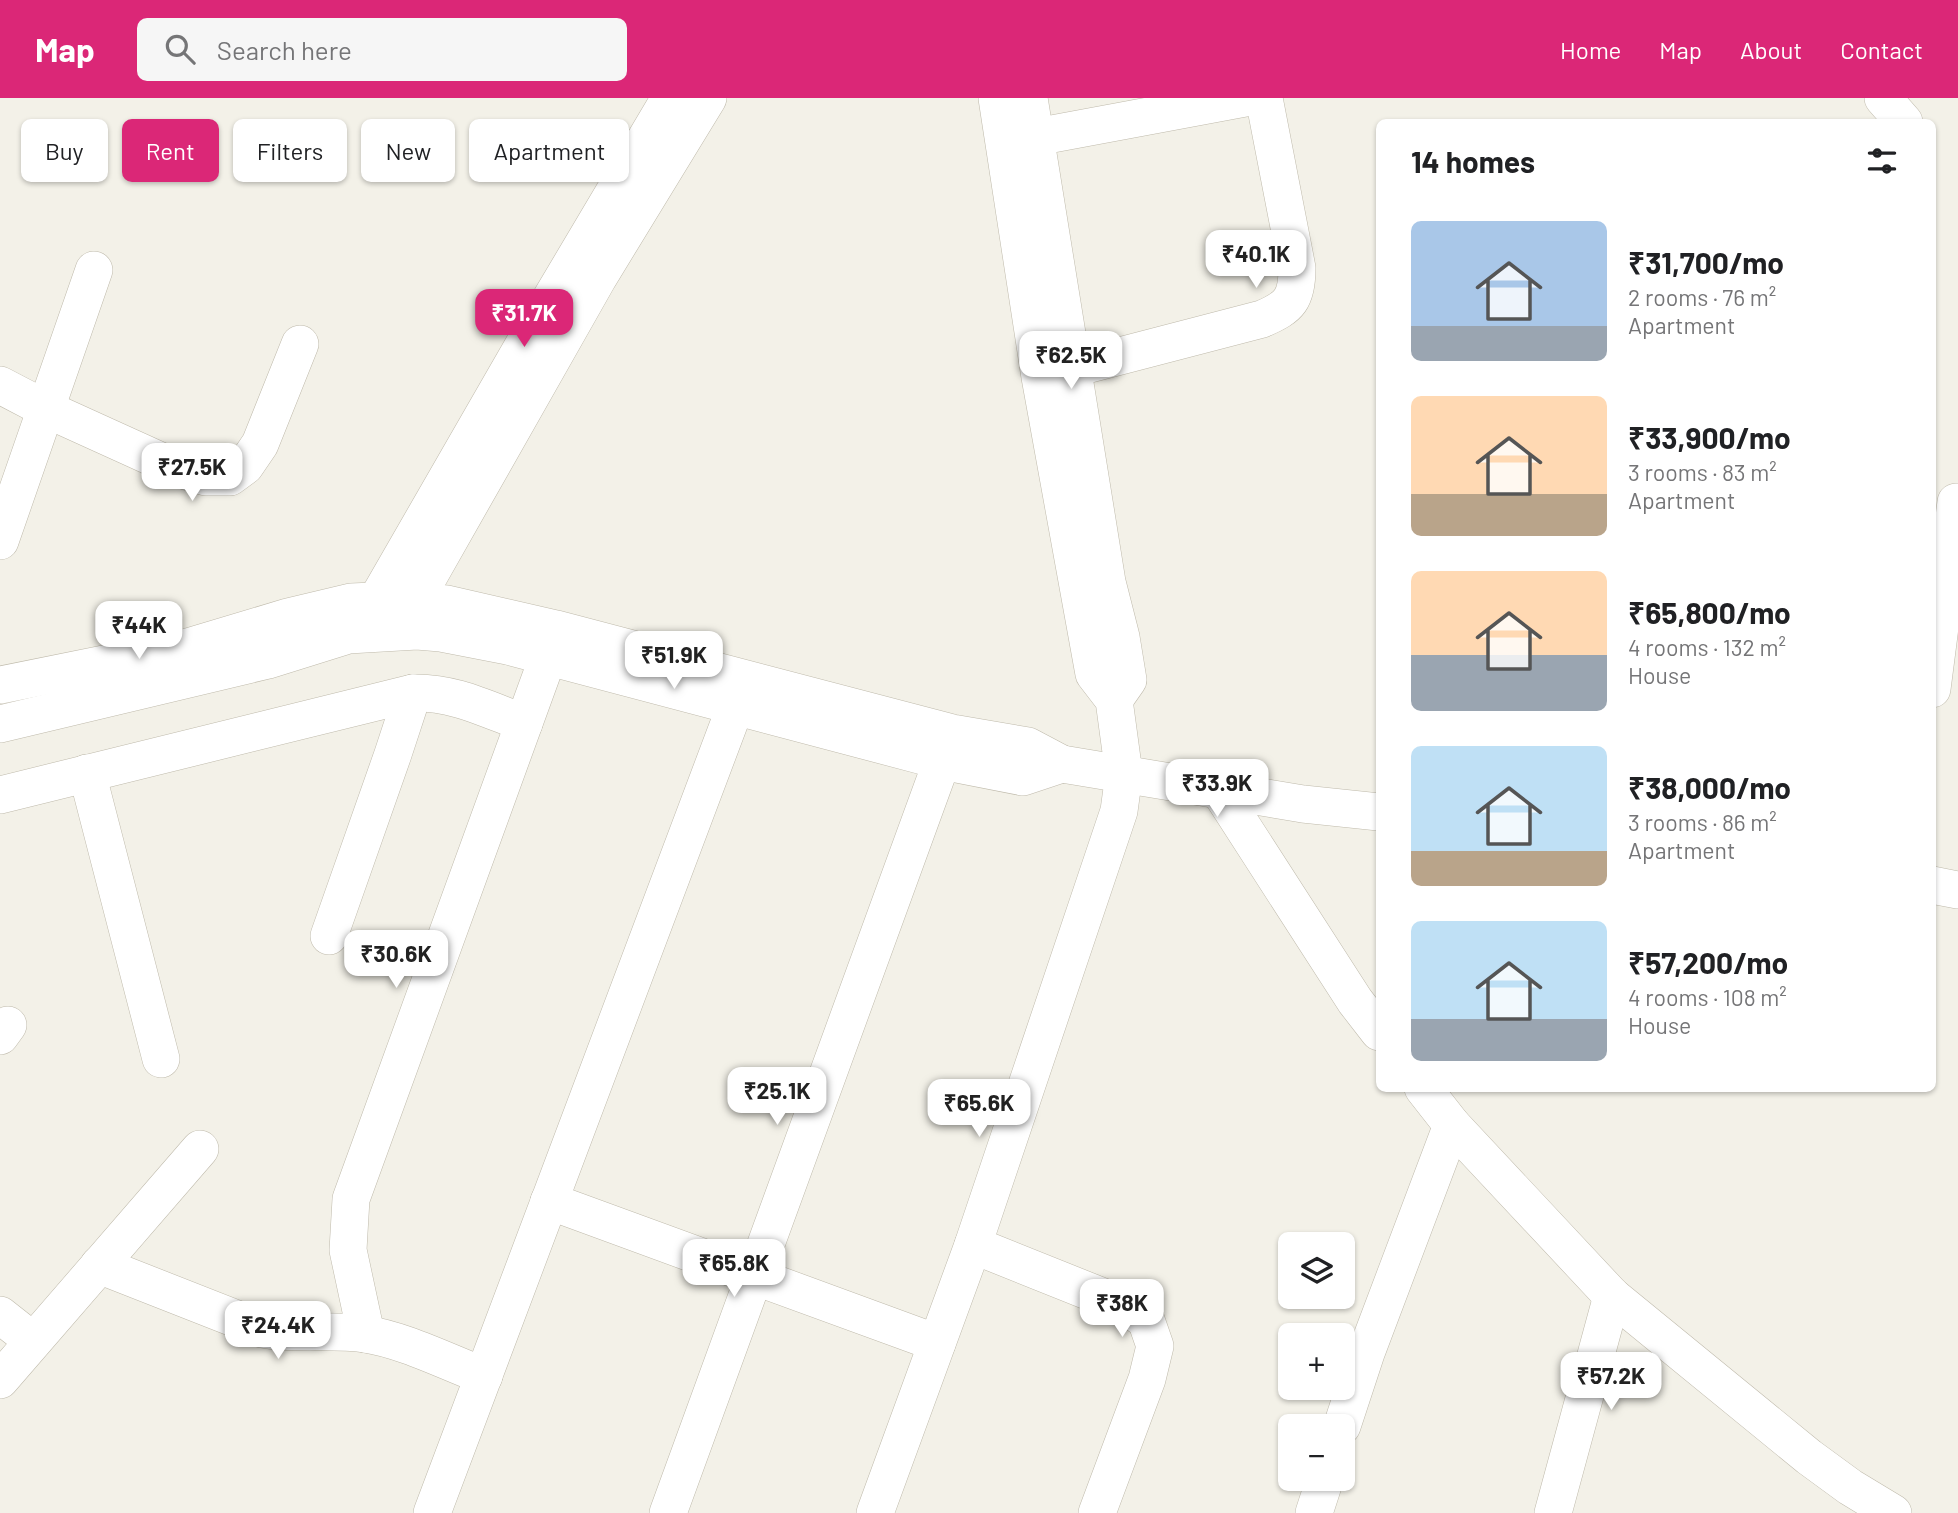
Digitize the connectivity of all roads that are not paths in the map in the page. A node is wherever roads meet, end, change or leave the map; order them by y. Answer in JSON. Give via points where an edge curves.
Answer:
{"nodes":[{"id":1,"x":670,"y":98,"type":"edge"},
{"id":2,"x":708,"y":98,"type":"edge"},
{"id":3,"x":997,"y":98,"type":"edge"},
{"id":4,"x":1029,"y":98,"type":"edge"},
{"id":5,"x":1245,"y":98,"type":"edge"},
{"id":6,"x":1264,"y":98,"type":"edge"},
{"id":7,"x":1883,"y":98,"type":"edge"},
{"id":8,"x":1901,"y":119,"type":"edge"},
{"id":9,"x":1036,"y":137,"type":"junction"},
{"id":10,"x":94,"y":270,"type":"dead end"},
{"id":11,"x":300,"y":344,"type":"dead end"},
{"id":12,"x":1074,"y":368,"type":"junction"},
{"id":13,"x":0,"y":385,"type":"edge"},
{"id":14,"x":46,"y":409,"type":"junction"},
{"id":15,"x":1956,"y":502,"type":"dead end"},
{"id":16,"x":0,"y":541,"type":"edge"},
{"id":17,"x":375,"y":601,"type":"junction"},
{"id":18,"x":406,"y":617,"type":"junction"},
{"id":19,"x":359,"y":634,"type":"junction"},
{"id":20,"x":548,"y":657,"type":"junction"},
{"id":21,"x":1936,"y":658,"type":"edge"},
{"id":22,"x":0,"y":685,"type":"edge"},
{"id":23,"x":412,"y":693,"type":"junction"},
{"id":24,"x":1114,"y":700,"type":"junction"},
{"id":25,"x":736,"y":705,"type":"junction"},
{"id":26,"x":524,"y":723,"type":"junction"},
{"id":27,"x":0,"y":724,"type":"edge"},
{"id":28,"x":942,"y":761,"type":"junction"},
{"id":29,"x":1062,"y":764,"type":"junction"},
{"id":30,"x":87,"y":773,"type":"junction"},
{"id":31,"x":1124,"y":774,"type":"junction"},
{"id":32,"x":1219,"y":790,"type":"junction"},
{"id":33,"x":0,"y":795,"type":"edge"},
{"id":34,"x":1376,"y":812,"type":"edge"},
{"id":35,"x":1936,"y":886,"type":"edge"},
{"id":36,"x":1958,"y":890,"type":"edge"},
{"id":37,"x":329,"y":936,"type":"dead end"},
{"id":38,"x":1376,"y":1028,"type":"edge"},
{"id":39,"x":161,"y":1059,"type":"dead end"},
{"id":40,"x":1426,"y":1092,"type":"edge"},
{"id":41,"x":1452,"y":1125,"type":"junction"},
{"id":42,"x":200,"y":1149,"type":"dead end"},
{"id":43,"x":549,"y":1201,"type":"junction"},
{"id":44,"x":973,"y":1245,"type":"junction"},
{"id":45,"x":99,"y":1265,"type":"junction"},
{"id":46,"x":754,"y":1275,"type":"junction"},
{"id":47,"x":1612,"y":1296,"type":"junction"},
{"id":48,"x":0,"y":1315,"type":"edge"},
{"id":49,"x":366,"y":1334,"type":"junction"},
{"id":50,"x":33,"y":1341,"type":"junction"},
{"id":51,"x":937,"y":1343,"type":"junction"},
{"id":52,"x":484,"y":1376,"type":"junction"},
{"id":53,"x":0,"y":1380,"type":"edge"},
{"id":54,"x":1346,"y":1414,"type":"edge"},
{"id":55,"x":1321,"y":1491,"type":"edge"},
{"id":56,"x":432,"y":1513,"type":"edge"},
{"id":57,"x":668,"y":1513,"type":"edge"},
{"id":58,"x":875,"y":1513,"type":"edge"},
{"id":59,"x":1097,"y":1513,"type":"edge"},
{"id":60,"x":1314,"y":1513,"type":"edge"},
{"id":61,"x":1553,"y":1513,"type":"edge"},
{"id":62,"x":1893,"y":1513,"type":"edge"}],
"edges":[{"from":1,"to":17,"type":"street"},
{"from":2,"to":18,"type":"street","via":[[598,278]]},
{"from":3,"to":24,"type":"street","via":[[1040,377],[1094,674]]},
{"from":4,"to":9,"type":"street"},
{"from":5,"to":9,"type":"street"},
{"from":6,"to":12,"type":"street","via":[[1297,268],[1297,289],[1290,302],[1262,319]]},
{"from":7,"to":8,"type":"street"},
{"from":9,"to":12,"type":"street"},
{"from":10,"to":14,"type":"street"},
{"from":11,"to":14,"type":"street","via":[[260,444],[245,466],[230,477],[206,477],[176,468]]},
{"from":12,"to":24,"type":"street","via":[[1107,582],[1128,680]]},
{"from":13,"to":14,"type":"street"},
{"from":14,"to":16,"type":"street"},
{"from":15,"to":21,"type":"street"},
{"from":17,"to":18,"type":"street"},
{"from":17,"to":19,"type":"street"},
{"from":17,"to":22,"type":"street","via":[[351,602],[188,647]]},
{"from":18,"to":19,"type":"street"},
{"from":18,"to":20,"type":"street","via":[[440,633]]},
{"from":18,"to":29,"type":"street","via":[[447,604],[499,614],[952,733],[1028,746]]},
{"from":19,"to":27,"type":"street"},
{"from":20,"to":25,"type":"street"},
{"from":20,"to":26,"type":"street"},
{"from":23,"to":26,"type":"street","via":[[458,698]]},
{"from":23,"to":30,"type":"street"},
{"from":23,"to":37,"type":"street"},
{"from":24,"to":31,"type":"street"},
{"from":25,"to":28,"type":"street"},
{"from":25,"to":43,"type":"street"},
{"from":26,"to":49,"type":"street","via":[[351,1199],[348,1250]]},
{"from":28,"to":29,"type":"street","via":[[1023,777]]},
{"from":28,"to":46,"type":"street"},
{"from":29,"to":31,"type":"street"},
{"from":30,"to":33,"type":"street"},
{"from":30,"to":39,"type":"street"},
{"from":31,"to":32,"type":"street"},
{"from":31,"to":44,"type":"street","via":[[1119,811]]},
{"from":32,"to":34,"type":"street"},
{"from":32,"to":38,"type":"street"},
{"from":35,"to":36,"type":"street"},
{"from":40,"to":41,"type":"street"},
{"from":41,"to":47,"type":"street"},
{"from":41,"to":54,"type":"street"},
{"from":42,"to":45,"type":"street"},
{"from":43,"to":46,"type":"street"},
{"from":43,"to":52,"type":"street"},
{"from":44,"to":51,"type":"street"},
{"from":44,"to":59,"type":"street","via":[[1124,1305],[1146,1320],[1155,1346],[1147,1379]]},
{"from":45,"to":49,"type":"street","via":[[262,1329],[287,1334]]},
{"from":45,"to":50,"type":"street"},
{"from":46,"to":51,"type":"street"},
{"from":46,"to":57,"type":"street"},
{"from":47,"to":61,"type":"street"},
{"from":47,"to":62,"type":"street","via":[[1850,1488]]},
{"from":48,"to":50,"type":"street"},
{"from":49,"to":52,"type":"street"},
{"from":50,"to":53,"type":"street"},
{"from":51,"to":58,"type":"street"},
{"from":52,"to":56,"type":"street"},
{"from":55,"to":60,"type":"street"}]}
